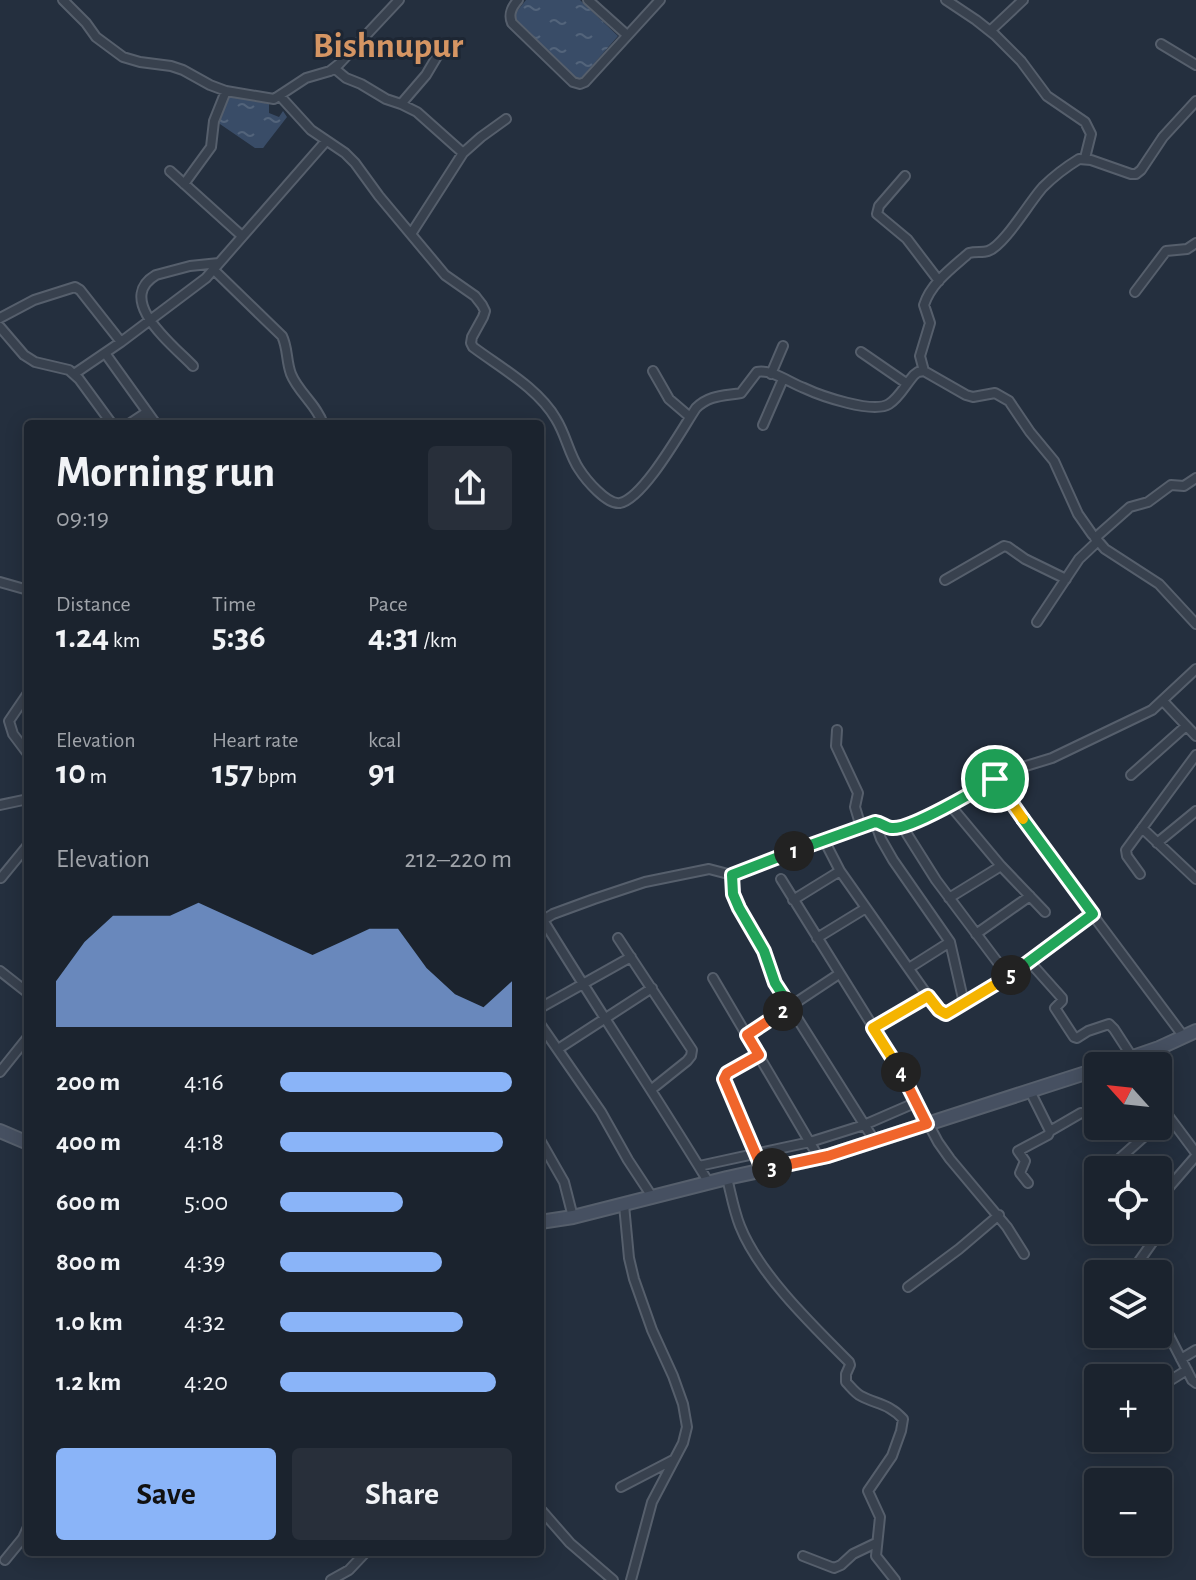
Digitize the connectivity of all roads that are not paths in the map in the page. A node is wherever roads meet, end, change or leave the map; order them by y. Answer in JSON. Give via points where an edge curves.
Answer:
{"nodes":[{"id":1,"x":63,"y":0,"type":"edge"},
{"id":2,"x":399,"y":0,"type":"edge"},
{"id":3,"x":518,"y":0,"type":"edge"},
{"id":4,"x":588,"y":0,"type":"edge"},
{"id":5,"x":660,"y":0,"type":"edge"},
{"id":6,"x":946,"y":0,"type":"edge"},
{"id":7,"x":1023,"y":0,"type":"edge"},
{"id":8,"x":990,"y":31,"type":"junction"},
{"id":9,"x":627,"y":35,"type":"junction"},
{"id":10,"x":1161,"y":44,"type":"dead end"},
{"id":11,"x":442,"y":48,"type":"dead end"},
{"id":12,"x":1196,"y":65,"type":"edge"},
{"id":13,"x":334,"y":68,"type":"junction"},
{"id":14,"x":226,"y":91,"type":"junction"},
{"id":15,"x":280,"y":96,"type":"junction"},
{"id":16,"x":1196,"y":101,"type":"edge"},
{"id":17,"x":401,"y":104,"type":"junction"},
{"id":18,"x":506,"y":119,"type":"dead end"},
{"id":19,"x":326,"y":141,"type":"junction"},
{"id":20,"x":463,"y":153,"type":"junction"},
{"id":21,"x":1085,"y":158,"type":"junction"},
{"id":22,"x":170,"y":171,"type":"dead end"},
{"id":23,"x":905,"y":176,"type":"dead end"},
{"id":24,"x":184,"y":184,"type":"junction"},
{"id":25,"x":411,"y":234,"type":"junction"},
{"id":26,"x":242,"y":236,"type":"junction"},
{"id":27,"x":1196,"y":243,"type":"edge"},
{"id":28,"x":217,"y":266,"type":"junction"},
{"id":29,"x":939,"y":281,"type":"junction"},
{"id":30,"x":1135,"y":292,"type":"dead end"},
{"id":31,"x":0,"y":318,"type":"edge"},
{"id":32,"x":149,"y":320,"type":"junction"},
{"id":33,"x":0,"y":327,"type":"edge"},
{"id":34,"x":121,"y":342,"type":"junction"},
{"id":35,"x":783,"y":346,"type":"dead end"},
{"id":36,"x":861,"y":352,"type":"dead end"},
{"id":37,"x":105,"y":353,"type":"junction"},
{"id":38,"x":193,"y":366,"type":"dead end"},
{"id":39,"x":653,"y":371,"type":"dead end"},
{"id":40,"x":924,"y":371,"type":"junction"},
{"id":41,"x":74,"y":374,"type":"junction"},
{"id":42,"x":771,"y":374,"type":"junction"},
{"id":43,"x":783,"y":379,"type":"junction"},
{"id":44,"x":906,"y":383,"type":"junction"},
{"id":45,"x":147,"y":412,"type":"junction"},
{"id":46,"x":690,"y":417,"type":"junction"},
{"id":47,"x":109,"y":420,"type":"edge"},
{"id":48,"x":135,"y":420,"type":"edge"},
{"id":49,"x":153,"y":420,"type":"edge"},
{"id":50,"x":322,"y":420,"type":"edge"},
{"id":51,"x":763,"y":425,"type":"dead end"},
{"id":52,"x":1196,"y":478,"type":"edge"},
{"id":53,"x":1096,"y":539,"type":"junction"},
{"id":54,"x":1066,"y":579,"type":"junction"},
{"id":55,"x":945,"y":580,"type":"dead end"},
{"id":56,"x":0,"y":582,"type":"edge"},
{"id":57,"x":24,"y":589,"type":"edge"},
{"id":58,"x":1037,"y":622,"type":"dead end"},
{"id":59,"x":1196,"y":624,"type":"edge"},
{"id":60,"x":1196,"y":669,"type":"edge"},
{"id":61,"x":24,"y":699,"type":"edge"},
{"id":62,"x":1163,"y":701,"type":"junction"},
{"id":63,"x":1186,"y":726,"type":"junction"},
{"id":64,"x":837,"y":730,"type":"dead end"},
{"id":65,"x":1196,"y":736,"type":"edge"},
{"id":66,"x":24,"y":749,"type":"edge"},
{"id":67,"x":1196,"y":755,"type":"edge"},
{"id":68,"x":1131,"y":775,"type":"dead end"},
{"id":69,"x":995,"y":779,"type":"junction"},
{"id":70,"x":24,"y":800,"type":"edge"},
{"id":71,"x":0,"y":805,"type":"edge"},
{"id":72,"x":950,"y":805,"type":"junction"},
{"id":73,"x":1196,"y":811,"type":"edge"},
{"id":74,"x":875,"y":822,"type":"junction"},
{"id":75,"x":902,"y":826,"type":"junction"},
{"id":76,"x":861,"y":827,"type":"junction"},
{"id":77,"x":1142,"y":828,"type":"junction"},
{"id":78,"x":824,"y":840,"type":"junction"},
{"id":79,"x":1157,"y":843,"type":"junction"},
{"id":80,"x":24,"y":850,"type":"edge"},
{"id":81,"x":1001,"y":866,"type":"junction"},
{"id":82,"x":840,"y":871,"type":"junction"},
{"id":83,"x":1140,"y":874,"type":"dead end"},
{"id":84,"x":732,"y":875,"type":"junction"},
{"id":85,"x":1,"y":878,"type":"edge"},
{"id":86,"x":781,"y":879,"type":"dead end"},
{"id":87,"x":1196,"y":879,"type":"edge"},
{"id":88,"x":1030,"y":896,"type":"junction"},
{"id":89,"x":949,"y":898,"type":"junction"},
{"id":90,"x":793,"y":900,"type":"junction"},
{"id":91,"x":866,"y":908,"type":"junction"},
{"id":92,"x":1045,"y":912,"type":"dead end"},
{"id":93,"x":1093,"y":914,"type":"junction"},
{"id":94,"x":544,"y":920,"type":"edge"},
{"id":95,"x":544,"y":926,"type":"edge"},
{"id":96,"x":976,"y":934,"type":"junction"},
{"id":97,"x":618,"y":938,"type":"dead end"},
{"id":98,"x":817,"y":938,"type":"junction"},
{"id":99,"x":950,"y":942,"type":"junction"},
{"id":100,"x":631,"y":957,"type":"junction"},
{"id":101,"x":1029,"y":961,"type":"junction"},
{"id":102,"x":909,"y":968,"type":"junction"},
{"id":103,"x":0,"y":971,"type":"edge"},
{"id":104,"x":839,"y":974,"type":"junction"},
{"id":105,"x":1008,"y":976,"type":"junction"},
{"id":106,"x":713,"y":978,"type":"dead end"},
{"id":107,"x":582,"y":984,"type":"junction"},
{"id":108,"x":652,"y":988,"type":"junction"},
{"id":109,"x":24,"y":990,"type":"edge"},
{"id":110,"x":928,"y":996,"type":"junction"},
{"id":111,"x":964,"y":1003,"type":"junction"},
{"id":112,"x":544,"y":1006,"type":"edge"},
{"id":113,"x":790,"y":1006,"type":"junction"},
{"id":114,"x":605,"y":1019,"type":"junction"},
{"id":115,"x":873,"y":1028,"type":"junction"},
{"id":116,"x":544,"y":1030,"type":"edge"},
{"id":117,"x":1190,"y":1034,"type":"edge"},
{"id":118,"x":747,"y":1035,"type":"junction"},
{"id":119,"x":24,"y":1042,"type":"edge"},
{"id":120,"x":558,"y":1049,"type":"junction"},
{"id":121,"x":1129,"y":1052,"type":"edge"},
{"id":122,"x":1154,"y":1052,"type":"edge"},
{"id":123,"x":759,"y":1055,"type":"junction"},
{"id":124,"x":0,"y":1072,"type":"edge"},
{"id":125,"x":1084,"y":1074,"type":"edge"},
{"id":126,"x":652,"y":1089,"type":"junction"},
{"id":127,"x":1030,"y":1091,"type":"junction"},
{"id":128,"x":917,"y":1102,"type":"junction"},
{"id":129,"x":1081,"y":1113,"type":"dead end"},
{"id":130,"x":1172,"y":1121,"type":"edge"},
{"id":131,"x":927,"y":1124,"type":"junction"},
{"id":132,"x":864,"y":1125,"type":"junction"},
{"id":133,"x":0,"y":1131,"type":"edge"},
{"id":134,"x":1050,"y":1131,"type":"junction"},
{"id":135,"x":874,"y":1140,"type":"junction"},
{"id":136,"x":1140,"y":1140,"type":"edge"},
{"id":137,"x":24,"y":1141,"type":"edge"},
{"id":138,"x":810,"y":1142,"type":"junction"},
{"id":139,"x":544,"y":1147,"type":"edge"},
{"id":140,"x":756,"y":1155,"type":"junction"},
{"id":141,"x":1196,"y":1155,"type":"edge"},
{"id":142,"x":1122,"y":1156,"type":"edge"},
{"id":143,"x":819,"y":1158,"type":"junction"},
{"id":144,"x":699,"y":1166,"type":"junction"},
{"id":145,"x":763,"y":1171,"type":"junction"},
{"id":146,"x":727,"y":1178,"type":"junction"},
{"id":147,"x":709,"y":1183,"type":"junction"},
{"id":148,"x":1028,"y":1183,"type":"dead end"},
{"id":149,"x":1172,"y":1183,"type":"edge"},
{"id":150,"x":653,"y":1198,"type":"junction"},
{"id":151,"x":624,"y":1205,"type":"junction"},
{"id":152,"x":999,"y":1215,"type":"junction"},
{"id":153,"x":573,"y":1217,"type":"junction"},
{"id":154,"x":544,"y":1221,"type":"edge"},
{"id":155,"x":1024,"y":1254,"type":"dead end"},
{"id":156,"x":908,"y":1287,"type":"dead end"},
{"id":157,"x":1172,"y":1341,"type":"edge"},
{"id":158,"x":1196,"y":1350,"type":"edge"},
{"id":159,"x":1181,"y":1359,"type":"junction"},
{"id":160,"x":1187,"y":1370,"type":"junction"},
{"id":161,"x":1172,"y":1379,"type":"edge"},
{"id":162,"x":1196,"y":1383,"type":"edge"},
{"id":163,"x":673,"y":1460,"type":"junction"},
{"id":164,"x":621,"y":1487,"type":"dead end"},
{"id":165,"x":544,"y":1513,"type":"edge"},
{"id":166,"x":24,"y":1536,"type":"edge"},
{"id":167,"x":876,"y":1543,"type":"junction"},
{"id":168,"x":362,"y":1556,"type":"edge"},
{"id":169,"x":803,"y":1556,"type":"dead end"},
{"id":170,"x":5,"y":1560,"type":"dead end"},
{"id":171,"x":331,"y":1580,"type":"edge"},
{"id":172,"x":613,"y":1580,"type":"edge"},
{"id":173,"x":631,"y":1580,"type":"edge"},
{"id":174,"x":895,"y":1580,"type":"edge"}],
"edges":[{"from":1,"to":14,"type":"street","via":[[96,37],[123,57],[171,66]]},
{"from":2,"to":13,"type":"street"},
{"from":3,"to":9,"type":"street","via":[[510,11],[512,23],[573,82],[585,82]]},
{"from":4,"to":9,"type":"street"},
{"from":5,"to":9,"type":"street"},
{"from":6,"to":8,"type":"street"},
{"from":7,"to":8,"type":"street"},
{"from":8,"to":21,"type":"street","via":[[1047,96],[1089,126]]},
{"from":10,"to":12,"type":"street"},
{"from":11,"to":17,"type":"street"},
{"from":13,"to":15,"type":"street","via":[[306,78]]},
{"from":13,"to":17,"type":"street"},
{"from":14,"to":15,"type":"street","via":[[269,100]]},
{"from":14,"to":24,"type":"street","via":[[211,147]]},
{"from":15,"to":19,"type":"street"},
{"from":16,"to":21,"type":"street","via":[[1136,174]]},
{"from":17,"to":20,"type":"street"},
{"from":18,"to":20,"type":"street"},
{"from":19,"to":25,"type":"street","via":[[355,163]]},
{"from":19,"to":26,"type":"street"},
{"from":20,"to":25,"type":"street"},
{"from":21,"to":29,"type":"street","via":[[1044,187],[991,250],[969,253]]},
{"from":22,"to":24,"type":"street"},
{"from":23,"to":29,"type":"street","via":[[877,214],[907,239]]},
{"from":24,"to":26,"type":"street"},
{"from":25,"to":46,"type":"street","via":[[445,275],[482,305],[485,311],[472,337],[473,347],[549,409],[579,470],[606,498],[619,503],[641,489]]},
{"from":26,"to":28,"type":"street"},
{"from":27,"to":30,"type":"street","via":[[1166,251]]},
{"from":28,"to":32,"type":"street"},
{"from":28,"to":32,"type":"street","via":[[190,266],[151,278],[141,297]]},
{"from":28,"to":50,"type":"street","via":[[282,336],[291,373]]},
{"from":29,"to":40,"type":"street","via":[[924,305],[930,323],[920,356]]},
{"from":31,"to":34,"type":"street","via":[[75,287]]},
{"from":32,"to":34,"type":"street"},
{"from":32,"to":38,"type":"street"},
{"from":33,"to":41,"type":"street","via":[[35,362]]},
{"from":34,"to":37,"type":"street"},
{"from":35,"to":42,"type":"street"},
{"from":36,"to":44,"type":"street"},
{"from":37,"to":41,"type":"street"},
{"from":37,"to":45,"type":"street"},
{"from":39,"to":46,"type":"street","via":[[669,399]]},
{"from":40,"to":44,"type":"street"},
{"from":40,"to":53,"type":"street","via":[[966,395],[995,393],[1009,401],[1054,461]]},
{"from":41,"to":47,"type":"street"},
{"from":42,"to":43,"type":"street"},
{"from":42,"to":46,"type":"street","via":[[757,372],[741,393],[711,396]]},
{"from":43,"to":44,"type":"street","via":[[835,400],[876,407],[892,402]]},
{"from":43,"to":51,"type":"street"},
{"from":45,"to":48,"type":"street"},
{"from":45,"to":49,"type":"street"},
{"from":52,"to":53,"type":"street","via":[[1130,507]]},
{"from":53,"to":54,"type":"street"},
{"from":53,"to":59,"type":"street","via":[[1159,584]]},
{"from":54,"to":55,"type":"street","via":[[1004,546]]},
{"from":54,"to":58,"type":"street"},
{"from":56,"to":57,"type":"street"},
{"from":60,"to":62,"type":"street"},
{"from":61,"to":66,"type":"street","via":[[9,721]]},
{"from":62,"to":63,"type":"street"},
{"from":62,"to":69,"type":"street","via":[[1064,752]]},
{"from":63,"to":65,"type":"street"},
{"from":63,"to":68,"type":"street"},
{"from":64,"to":76,"type":"street","via":[[836,746],[858,793],[855,807]]},
{"from":67,"to":77,"type":"street"},
{"from":69,"to":72,"type":"street"},
{"from":69,"to":93,"type":"street"},
{"from":70,"to":71,"type":"street"},
{"from":72,"to":75,"type":"street"},
{"from":72,"to":81,"type":"street"},
{"from":73,"to":79,"type":"street"},
{"from":74,"to":75,"type":"street"},
{"from":74,"to":76,"type":"street"},
{"from":74,"to":99,"type":"street","via":[[893,860]]},
{"from":75,"to":89,"type":"street"},
{"from":76,"to":78,"type":"street"},
{"from":77,"to":79,"type":"street"},
{"from":77,"to":83,"type":"street","via":[[1125,853]]},
{"from":78,"to":82,"type":"street"},
{"from":78,"to":84,"type":"street"},
{"from":79,"to":87,"type":"street"},
{"from":80,"to":85,"type":"street"},
{"from":81,"to":88,"type":"street"},
{"from":81,"to":89,"type":"street"},
{"from":82,"to":90,"type":"street"},
{"from":82,"to":91,"type":"street"},
{"from":84,"to":94,"type":"street","via":[[709,869],[645,882]]},
{"from":84,"to":113,"type":"street","via":[[739,908]]},
{"from":86,"to":90,"type":"street"},
{"from":88,"to":92,"type":"street"},
{"from":88,"to":96,"type":"street"},
{"from":89,"to":96,"type":"street"},
{"from":90,"to":98,"type":"street"},
{"from":91,"to":98,"type":"street"},
{"from":91,"to":102,"type":"street"},
{"from":93,"to":101,"type":"street"},
{"from":93,"to":117,"type":"street"},
{"from":95,"to":107,"type":"street"},
{"from":96,"to":105,"type":"street"},
{"from":97,"to":100,"type":"street"},
{"from":98,"to":104,"type":"street"},
{"from":99,"to":102,"type":"street"},
{"from":99,"to":111,"type":"street"},
{"from":100,"to":107,"type":"street"},
{"from":100,"to":108,"type":"street"},
{"from":101,"to":105,"type":"street"},
{"from":101,"to":121,"type":"street","via":[[1062,998],[1055,1008],[1074,1037],[1109,1024]]},
{"from":102,"to":110,"type":"street"},
{"from":103,"to":109,"type":"street"},
{"from":104,"to":113,"type":"street"},
{"from":104,"to":115,"type":"street"},
{"from":105,"to":111,"type":"street"},
{"from":106,"to":118,"type":"street"},
{"from":107,"to":112,"type":"street"},
{"from":107,"to":114,"type":"street"},
{"from":108,"to":114,"type":"street"},
{"from":108,"to":126,"type":"street","via":[[692,1050],[687,1061]]},
{"from":110,"to":111,"type":"street","via":[[943,1015]]},
{"from":110,"to":115,"type":"street"},
{"from":113,"to":118,"type":"street"},
{"from":113,"to":132,"type":"street"},
{"from":114,"to":120,"type":"street"},
{"from":114,"to":126,"type":"street"},
{"from":115,"to":128,"type":"street"},
{"from":116,"to":120,"type":"street"},
{"from":117,"to":122,"type":"street"},
{"from":118,"to":123,"type":"street"},
{"from":119,"to":124,"type":"street"},
{"from":120,"to":150,"type":"street"},
{"from":123,"to":138,"type":"street"},
{"from":123,"to":140,"type":"street","via":[[724,1079]]},
{"from":125,"to":127,"type":"street"},
{"from":126,"to":144,"type":"street"},
{"from":127,"to":131,"type":"street"},
{"from":127,"to":134,"type":"street"},
{"from":128,"to":131,"type":"street"},
{"from":128,"to":132,"type":"street"},
{"from":129,"to":134,"type":"street"},
{"from":130,"to":141,"type":"street"},
{"from":131,"to":135,"type":"street"},
{"from":131,"to":152,"type":"street"},
{"from":132,"to":135,"type":"street"},
{"from":132,"to":138,"type":"street"},
{"from":133,"to":137,"type":"street"},
{"from":134,"to":148,"type":"street","via":[[1018,1151],[1025,1161],[1020,1173]]},
{"from":135,"to":143,"type":"street"},
{"from":136,"to":142,"type":"street"},
{"from":138,"to":140,"type":"street"},
{"from":138,"to":143,"type":"street"},
{"from":139,"to":153,"type":"street","via":[[564,1182]]},
{"from":140,"to":144,"type":"street"},
{"from":140,"to":145,"type":"street"},
{"from":141,"to":149,"type":"street"},
{"from":143,"to":145,"type":"street"},
{"from":144,"to":147,"type":"street"},
{"from":145,"to":146,"type":"street"},
{"from":146,"to":147,"type":"street"},
{"from":146,"to":167,"type":"street","via":[[747,1242],[849,1362],[846,1382],[903,1419],[892,1456],[868,1491],[880,1517]]},
{"from":147,"to":150,"type":"street"},
{"from":150,"to":151,"type":"street"},
{"from":151,"to":153,"type":"street"},
{"from":151,"to":163,"type":"street","via":[[634,1279],[686,1417],[686,1437]]},
{"from":152,"to":155,"type":"street"},
{"from":152,"to":156,"type":"street"},
{"from":153,"to":154,"type":"street"},
{"from":157,"to":159,"type":"street"},
{"from":158,"to":159,"type":"street"},
{"from":159,"to":160,"type":"street"},
{"from":160,"to":161,"type":"street"},
{"from":160,"to":162,"type":"street"},
{"from":163,"to":164,"type":"street"},
{"from":163,"to":173,"type":"street","via":[[652,1502]]},
{"from":165,"to":172,"type":"street"},
{"from":166,"to":170,"type":"street"},
{"from":167,"to":169,"type":"street","via":[[834,1568]]},
{"from":167,"to":174,"type":"street","via":[[876,1556]]},
{"from":168,"to":171,"type":"street"}]}
